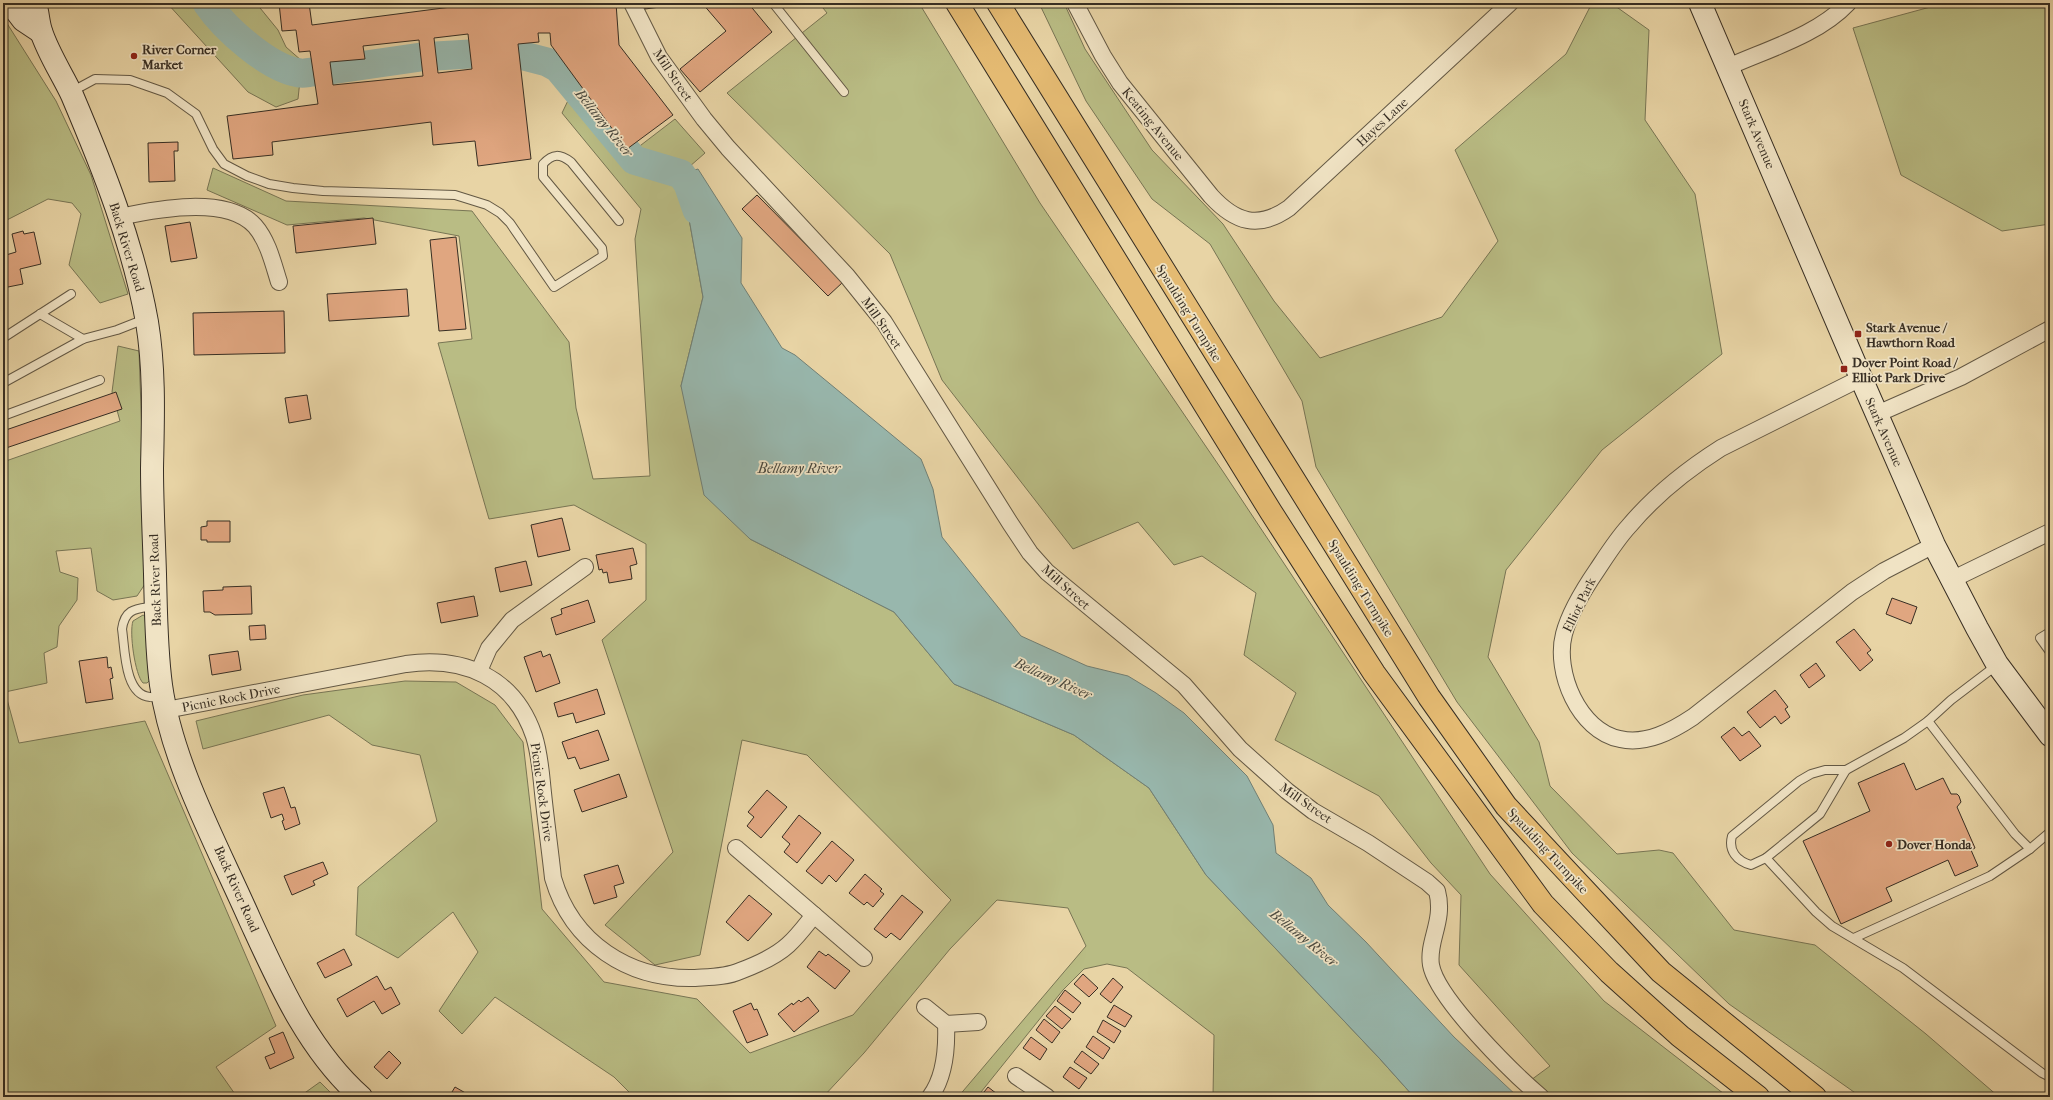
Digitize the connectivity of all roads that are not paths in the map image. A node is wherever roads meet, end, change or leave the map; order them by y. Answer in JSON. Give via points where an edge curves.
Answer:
{"nodes":[{"id":1,"x":10,"y":3,"type":"edge"},
{"id":2,"x":35,"y":3,"type":"edge"},
{"id":3,"x":632,"y":3,"type":"edge"},
{"id":4,"x":773,"y":3,"type":"edge"},
{"id":5,"x":957,"y":3,"type":"edge"},
{"id":6,"x":998,"y":3,"type":"edge"},
{"id":7,"x":1510,"y":3,"type":"edge"},
{"id":8,"x":1700,"y":3,"type":"edge"},
{"id":9,"x":1848,"y":3,"type":"edge"},
{"id":10,"x":1081,"y":6,"type":"edge"},
{"id":11,"x":41,"y":32,"type":"junction"},
{"id":12,"x":1728,"y":67,"type":"junction"},
{"id":13,"x":70,"y":92,"type":"junction"},
{"id":14,"x":844,"y":92,"type":"dead end"},
{"id":15,"x":120,"y":217,"type":"junction"},
{"id":16,"x":1246,"y":220,"type":"joint"},
{"id":17,"x":619,"y":221,"type":"dead end"},
{"id":18,"x":279,"y":282,"type":"dead end"},
{"id":19,"x":71,"y":294,"type":"dead end"},
{"id":20,"x":40,"y":314,"type":"junction"},
{"id":21,"x":146,"y":319,"type":"junction"},
{"id":22,"x":2050,"y":329,"type":"edge"},
{"id":23,"x":3,"y":338,"type":"edge"},
{"id":24,"x":83,"y":339,"type":"junction"},
{"id":25,"x":1861,"y":378,"type":"junction"},
{"id":26,"x":100,"y":380,"type":"dead end"},
{"id":27,"x":3,"y":383,"type":"edge"},
{"id":28,"x":1877,"y":414,"type":"junction"},
{"id":29,"x":3,"y":416,"type":"edge"},
{"id":30,"x":2050,"y":532,"type":"edge"},
{"id":31,"x":1934,"y":546,"type":"junction"},
{"id":32,"x":585,"y":567,"type":"dead end"},
{"id":33,"x":1951,"y":580,"type":"junction"},
{"id":34,"x":156,"y":606,"type":"junction"},
{"id":35,"x":2050,"y":632,"type":"edge"},
{"id":36,"x":2050,"y":652,"type":"edge"},
{"id":37,"x":1998,"y":664,"type":"junction"},
{"id":38,"x":479,"y":671,"type":"junction"},
{"id":39,"x":165,"y":703,"type":"junction"},
{"id":40,"x":1928,"y":721,"type":"junction"},
{"id":41,"x":2050,"y":735,"type":"edge"},
{"id":42,"x":1846,"y":770,"type":"junction"},
{"id":43,"x":2050,"y":832,"type":"edge"},
{"id":44,"x":736,"y":848,"type":"dead end"},
{"id":45,"x":2030,"y":849,"type":"junction"},
{"id":46,"x":1766,"y":858,"type":"junction"},
{"id":47,"x":814,"y":915,"type":"junction"},
{"id":48,"x":1854,"y":938,"type":"junction"},
{"id":49,"x":864,"y":958,"type":"dead end"},
{"id":50,"x":925,"y":1007,"type":"dead end"},
{"id":51,"x":978,"y":1022,"type":"dead end"},
{"id":52,"x":946,"y":1024,"type":"junction"},
{"id":53,"x":1016,"y":1076,"type":"dead end"},
{"id":54,"x":2050,"y":1077,"type":"edge"},
{"id":55,"x":361,"y":1097,"type":"edge"},
{"id":56,"x":930,"y":1097,"type":"edge"},
{"id":57,"x":1047,"y":1097,"type":"edge"},
{"id":58,"x":1541,"y":1097,"type":"edge"},
{"id":59,"x":1758,"y":1097,"type":"edge"},
{"id":60,"x":1815,"y":1097,"type":"edge"}],
"edges":[{"from":1,"to":11,"type":"street","via":[[23,20]]},
{"from":2,"to":11,"type":"street","name":"Back River Road"},
{"from":3,"to":58,"type":"street","name":"Mill Street","via":[[659,57],[704,119],[847,276],[884,322],[1010,523],[1030,553],[1047,572],[1184,685],[1240,749],[1287,791],[1313,811],[1368,843],[1437,891],[1440,914],[1431,954],[1435,978],[1442,991],[1496,1054]]},
{"from":4,"to":14,"type":"lane"},
{"from":5,"to":59,"type":"highway","via":[[1374,673],[1551,913],[1609,972],[1680,1036]]},
{"from":6,"to":60,"type":"highway","name":"Spaulding Turnpike","via":[[1421,684],[1487,782],[1506,806],[1661,972]]},
{"from":7,"to":16,"type":"street","name":"Hayes Lane","via":[[1289,208],[1267,220]]},
{"from":8,"to":12,"type":"street","name":"Stark Avenue"},
{"from":9,"to":12,"type":"street","via":[[1821,26]]},
{"from":10,"to":16,"type":"street","name":"Keating Avenue","via":[[1120,83],[1222,208]]},
{"from":11,"to":13,"type":"street","name":"Back River Road"},
{"from":12,"to":25,"type":"street","name":"Stark Avenue"},
{"from":13,"to":15,"type":"street","name":"Back River Road"},
{"from":13,"to":17,"type":"lane","via":[[95,79],[130,80],[166,93],[196,114],[213,149],[224,164],[269,184],[323,191],[455,195],[487,205],[510,223],[554,287],[603,256],[602,248],[543,177],[543,164],[549,157],[563,156],[572,162]]},
{"from":15,"to":18,"type":"street","via":[[186,208],[232,210],[255,226],[266,245]]},
{"from":15,"to":21,"type":"street","name":"Back River Road","via":[[136,270]]},
{"from":19,"to":20,"type":"lane"},
{"from":20,"to":23,"type":"lane"},
{"from":20,"to":24,"type":"lane"},
{"from":21,"to":24,"type":"lane"},
{"from":21,"to":34,"type":"street","name":"Back River Road","via":[[153,383],[152,495]]},
{"from":22,"to":28,"type":"street","via":[[1968,374]]},
{"from":24,"to":27,"type":"lane"},
{"from":25,"to":28,"type":"street","name":"Stark Avenue"},
{"from":25,"to":31,"type":"street","name":"Elliot Park","via":[[1721,448],[1667,488],[1634,520],[1584,590],[1564,634],[1562,671],[1567,688],[1584,714],[1600,731],[1620,739],[1639,740],[1659,735],[1693,717],[1867,581]]},
{"from":26,"to":29,"type":"lane"},
{"from":28,"to":31,"type":"street","name":"Stark Avenue"},
{"from":30,"to":33,"type":"street"},
{"from":31,"to":33,"type":"street","name":"Stark Avenue"},
{"from":32,"to":38,"type":"street","via":[[512,620],[489,648]]},
{"from":33,"to":37,"type":"street","name":"Stark Avenue"},
{"from":34,"to":39,"type":"street","name":"Back River Road"},
{"from":34,"to":39,"type":"lane","via":[[133,609],[127,614],[122,629],[132,685],[142,695]]},
{"from":35,"to":36,"type":"lane","via":[[2040,638]]},
{"from":37,"to":40,"type":"lane"},
{"from":37,"to":41,"type":"street","name":"Stark Avenue"},
{"from":38,"to":39,"type":"street","name":"Picnic Rock Drive","via":[[444,662],[425,661]]},
{"from":38,"to":47,"type":"street","name":"Picnic Rock Drive","via":[[508,694],[527,720],[538,755],[553,878],[557,892],[563,906],[580,930],[608,955],[628,966],[666,976],[723,976],[739,972],[788,946]]},
{"from":39,"to":55,"type":"street","name":"Back River Road","via":[[187,778],[273,970],[320,1052]]},
{"from":40,"to":42,"type":"lane","via":[[1904,738]]},
{"from":40,"to":45,"type":"lane","via":[[2015,834]]},
{"from":42,"to":46,"type":"lane","via":[[1820,814]]},
{"from":42,"to":46,"type":"lane","via":[[1825,770],[1811,774],[1732,836],[1730,844],[1733,853],[1742,863],[1751,866]]},
{"from":43,"to":45,"type":"lane"},
{"from":44,"to":47,"type":"street"},
{"from":45,"to":48,"type":"lane","via":[[1990,876]]},
{"from":46,"to":48,"type":"lane","via":[[1816,912],[1832,926]]},
{"from":47,"to":49,"type":"street"},
{"from":48,"to":54,"type":"lane","via":[[1903,968]]},
{"from":50,"to":52,"type":"street"},
{"from":51,"to":52,"type":"street"},
{"from":52,"to":56,"type":"street","via":[[947,1039],[942,1073]]},
{"from":53,"to":57,"type":"street"}]}
